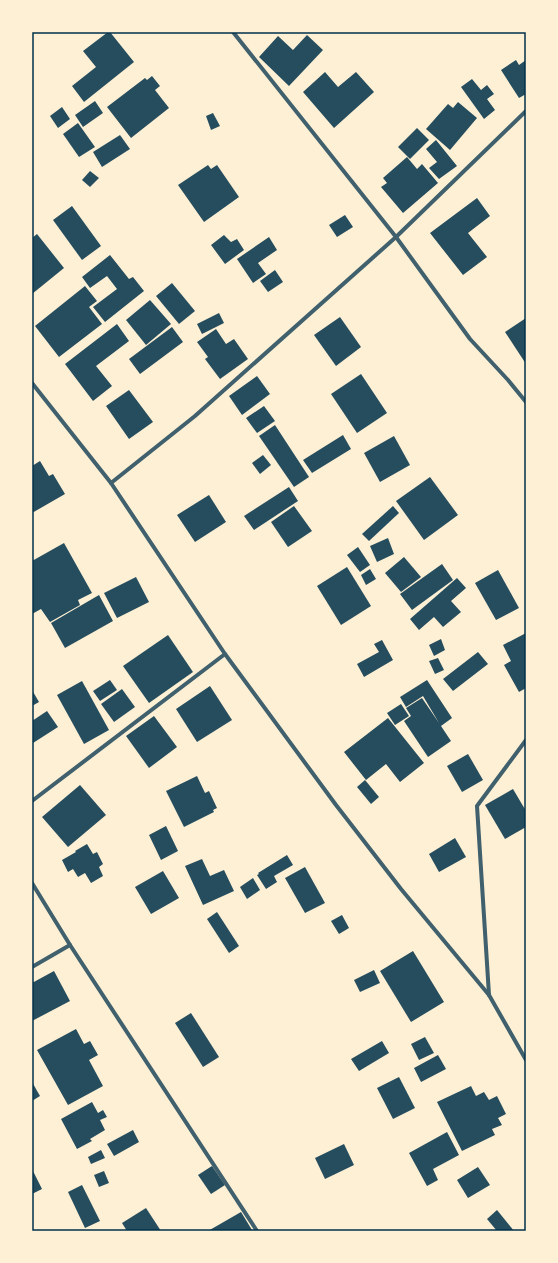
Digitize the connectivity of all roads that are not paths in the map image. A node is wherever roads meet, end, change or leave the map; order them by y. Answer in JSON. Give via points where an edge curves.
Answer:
{"nodes":[{"id":1,"x":233,"y":32,"type":"edge"},
{"id":2,"x":526,"y":111,"type":"edge"},
{"id":3,"x":396,"y":237,"type":"junction"},
{"id":4,"x":32,"y":383,"type":"edge"},
{"id":5,"x":526,"y":402,"type":"edge"},
{"id":6,"x":111,"y":483,"type":"junction"},
{"id":7,"x":225,"y":654,"type":"junction"},
{"id":8,"x":526,"y":740,"type":"edge"},
{"id":9,"x":32,"y":801,"type":"edge"},
{"id":10,"x":32,"y":883,"type":"edge"},
{"id":11,"x":70,"y":945,"type":"junction"},
{"id":12,"x":32,"y":967,"type":"edge"},
{"id":13,"x":489,"y":995,"type":"junction"},
{"id":14,"x":526,"y":1060,"type":"edge"},
{"id":15,"x":257,"y":1231,"type":"edge"}],
"edges":[{"from":1,"to":3,"type":"street"},
{"from":2,"to":3,"type":"street"},
{"from":3,"to":5,"type":"street","via":[[470,339]]},
{"from":3,"to":6,"type":"street","via":[[195,416]]},
{"from":4,"to":6,"type":"street"},
{"from":6,"to":7,"type":"street"},
{"from":7,"to":9,"type":"street"},
{"from":7,"to":13,"type":"street","via":[[392,877]]},
{"from":8,"to":13,"type":"street","via":[[477,806]]},
{"from":10,"to":11,"type":"street"},
{"from":11,"to":12,"type":"street"},
{"from":11,"to":15,"type":"street"},
{"from":13,"to":14,"type":"street"}]}
